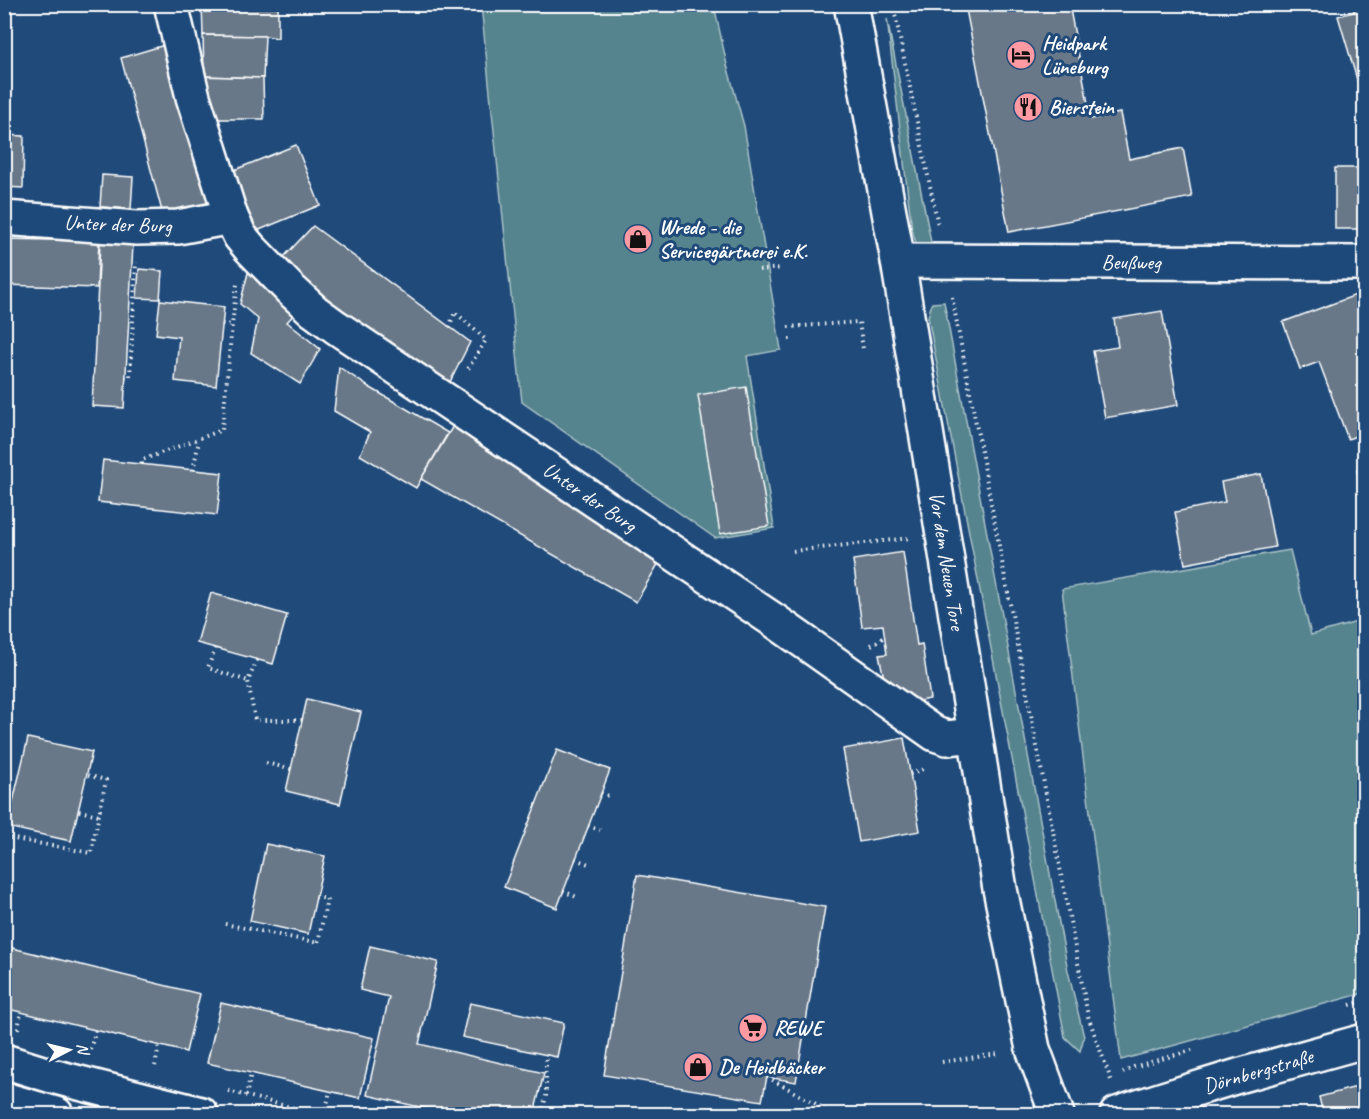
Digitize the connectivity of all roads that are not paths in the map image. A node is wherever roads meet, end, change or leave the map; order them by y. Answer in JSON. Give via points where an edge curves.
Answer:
{"nodes":[{"id":1,"x":171,"y":4,"type":"edge"},
{"id":2,"x":850,"y":4,"type":"edge"},
{"id":3,"x":231,"y":217,"type":"junction"},
{"id":4,"x":4,"y":218,"type":"edge"},
{"id":5,"x":897,"y":261,"type":"junction"},
{"id":6,"x":1365,"y":263,"type":"edge"},
{"id":7,"x":975,"y":735,"type":"junction"},
{"id":8,"x":1365,"y":1041,"type":"edge"},
{"id":9,"x":11,"y":1047,"type":"edge"},
{"id":10,"x":4,"y":1099,"type":"edge"},
{"id":11,"x":56,"y":1114,"type":"edge"},
{"id":12,"x":201,"y":1114,"type":"edge"},
{"id":13,"x":1057,"y":1114,"type":"edge"},
{"id":14,"x":1117,"y":1114,"type":"edge"}],
"edges":[{"from":1,"to":3,"type":"street","name":"Unter der Burg","via":[[193,97]]},
{"from":2,"to":5,"type":"street","name":"Vor dem Neuen Tore"},
{"from":3,"to":4,"type":"street","name":"Unter der Burg","via":[[178,227],[137,228]]},
{"from":3,"to":7,"type":"street","name":"Unter der Burg","via":[[250,248],[321,317],[775,621],[935,734],[947,738]]},
{"from":5,"to":6,"type":"street","name":"Beußweg"},
{"from":5,"to":7,"type":"street","name":"Vor dem Neuen Tore"},
{"from":7,"to":13,"type":"street","name":"Vor dem Neuen Tore","via":[[1000,889],[1033,1049]]},
{"from":8,"to":14,"type":"street","name":"Dörnbergstraße"},
{"from":9,"to":12,"type":"street","via":[[52,1076]]},
{"from":10,"to":11,"type":"street"}]}
